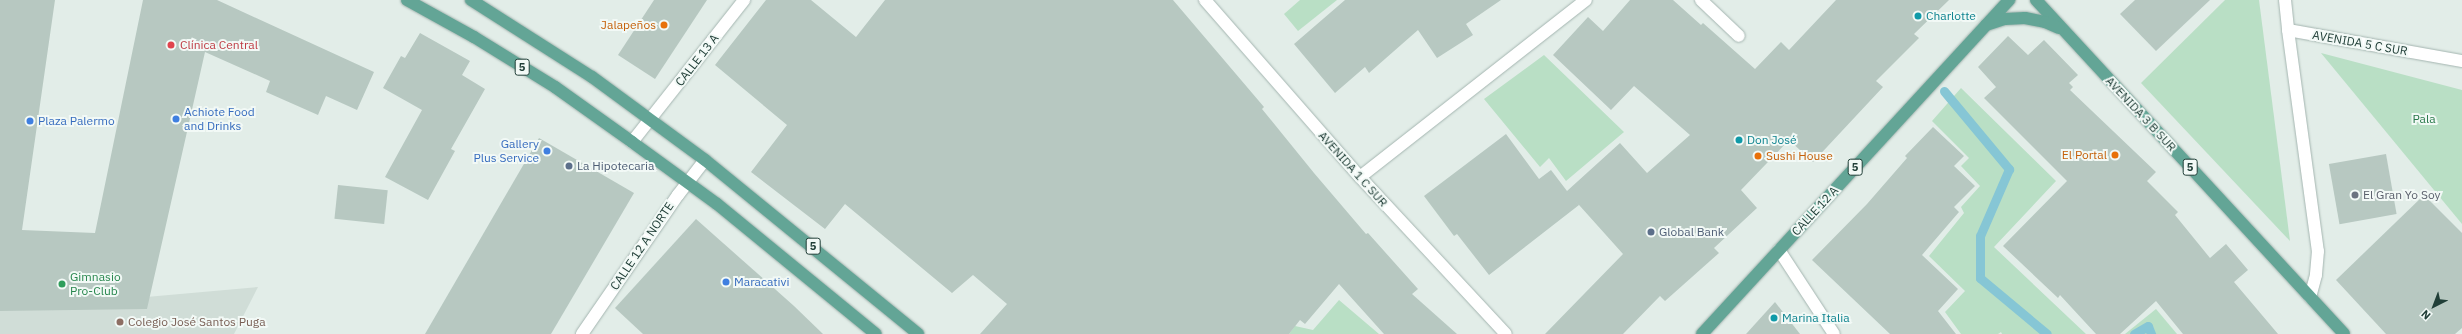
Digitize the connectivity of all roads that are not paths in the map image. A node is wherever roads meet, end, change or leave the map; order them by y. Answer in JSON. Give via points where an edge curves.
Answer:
{"nodes":[{"id":1,"x":407,"y":0,"type":"edge"},
{"id":2,"x":472,"y":0,"type":"edge"},
{"id":3,"x":744,"y":0,"type":"edge"},
{"id":4,"x":1205,"y":0,"type":"edge"},
{"id":5,"x":1586,"y":0,"type":"edge"},
{"id":6,"x":1701,"y":0,"type":"edge"},
{"id":7,"x":2009,"y":0,"type":"edge"},
{"id":8,"x":2036,"y":0,"type":"edge"},
{"id":9,"x":2285,"y":0,"type":"edge"},
{"id":10,"x":1986,"y":25,"type":"junction"},
{"id":11,"x":2064,"y":30,"type":"junction"},
{"id":12,"x":2288,"y":30,"type":"junction"},
{"id":13,"x":1739,"y":36,"type":"dead end"},
{"id":14,"x":2462,"y":61,"type":"edge"},
{"id":15,"x":650,"y":120,"type":"junction"},
{"id":16,"x":632,"y":142,"type":"junction"},
{"id":17,"x":705,"y":160,"type":"junction"},
{"id":18,"x":1360,"y":177,"type":"junction"},
{"id":19,"x":688,"y":182,"type":"junction"},
{"id":20,"x":1779,"y":250,"type":"junction"},
{"id":21,"x":2310,"y":297,"type":"junction"},
{"id":22,"x":582,"y":334,"type":"edge"},
{"id":23,"x":876,"y":334,"type":"edge"},
{"id":24,"x":918,"y":334,"type":"edge"},
{"id":25,"x":1506,"y":334,"type":"edge"},
{"id":26,"x":1702,"y":334,"type":"edge"},
{"id":27,"x":1834,"y":334,"type":"edge"},
{"id":28,"x":2344,"y":334,"type":"edge"}],
"edges":[{"from":1,"to":16,"type":"main road","number":"5","via":[[474,37],[555,87]]},
{"from":2,"to":15,"type":"main road","number":"5","via":[[533,37]]},
{"from":3,"to":15,"type":"street","name":"CALLE 13 A"},
{"from":4,"to":18,"type":"street","name":"AVENIDA 1 C SUR"},
{"from":5,"to":18,"type":"street"},
{"from":6,"to":13,"type":"street"},
{"from":7,"to":10,"type":"main road","name":"CALLE 12 A","number":"5"},
{"from":8,"to":11,"type":"main road","name":"AVENIDA 3 B SUR","number":"5"},
{"from":9,"to":12,"type":"street"},
{"from":10,"to":11,"type":"main road","via":[[2005,19],[2025,18],[2045,22]]},
{"from":10,"to":20,"type":"main road","name":"CALLE 12 A","number":"5"},
{"from":11,"to":21,"type":"main road","name":"AVENIDA 3 B SUR","number":"5"},
{"from":12,"to":14,"type":"street","name":"AVENIDA 5 C SUR"},
{"from":12,"to":21,"type":"street","via":[[2318,251],[2316,275]]},
{"from":15,"to":16,"type":"street","name":"CALLE 13 A"},
{"from":15,"to":17,"type":"main road","number":"5"},
{"from":16,"to":19,"type":"main road","number":"5"},
{"from":17,"to":19,"type":"street","name":"CALLE 12 A NORTE"},
{"from":17,"to":24,"type":"main road","number":"5"},
{"from":18,"to":25,"type":"street","name":"AVENIDA 1 C SUR"},
{"from":19,"to":22,"type":"street","name":"CALLE 12 A NORTE"},
{"from":19,"to":23,"type":"main road","number":"5"},
{"from":20,"to":26,"type":"main road","name":"CALLE 12 A","number":"5"},
{"from":20,"to":27,"type":"street"},
{"from":21,"to":28,"type":"main road","name":"AVENIDA 3 B SUR","number":"5"}]}
